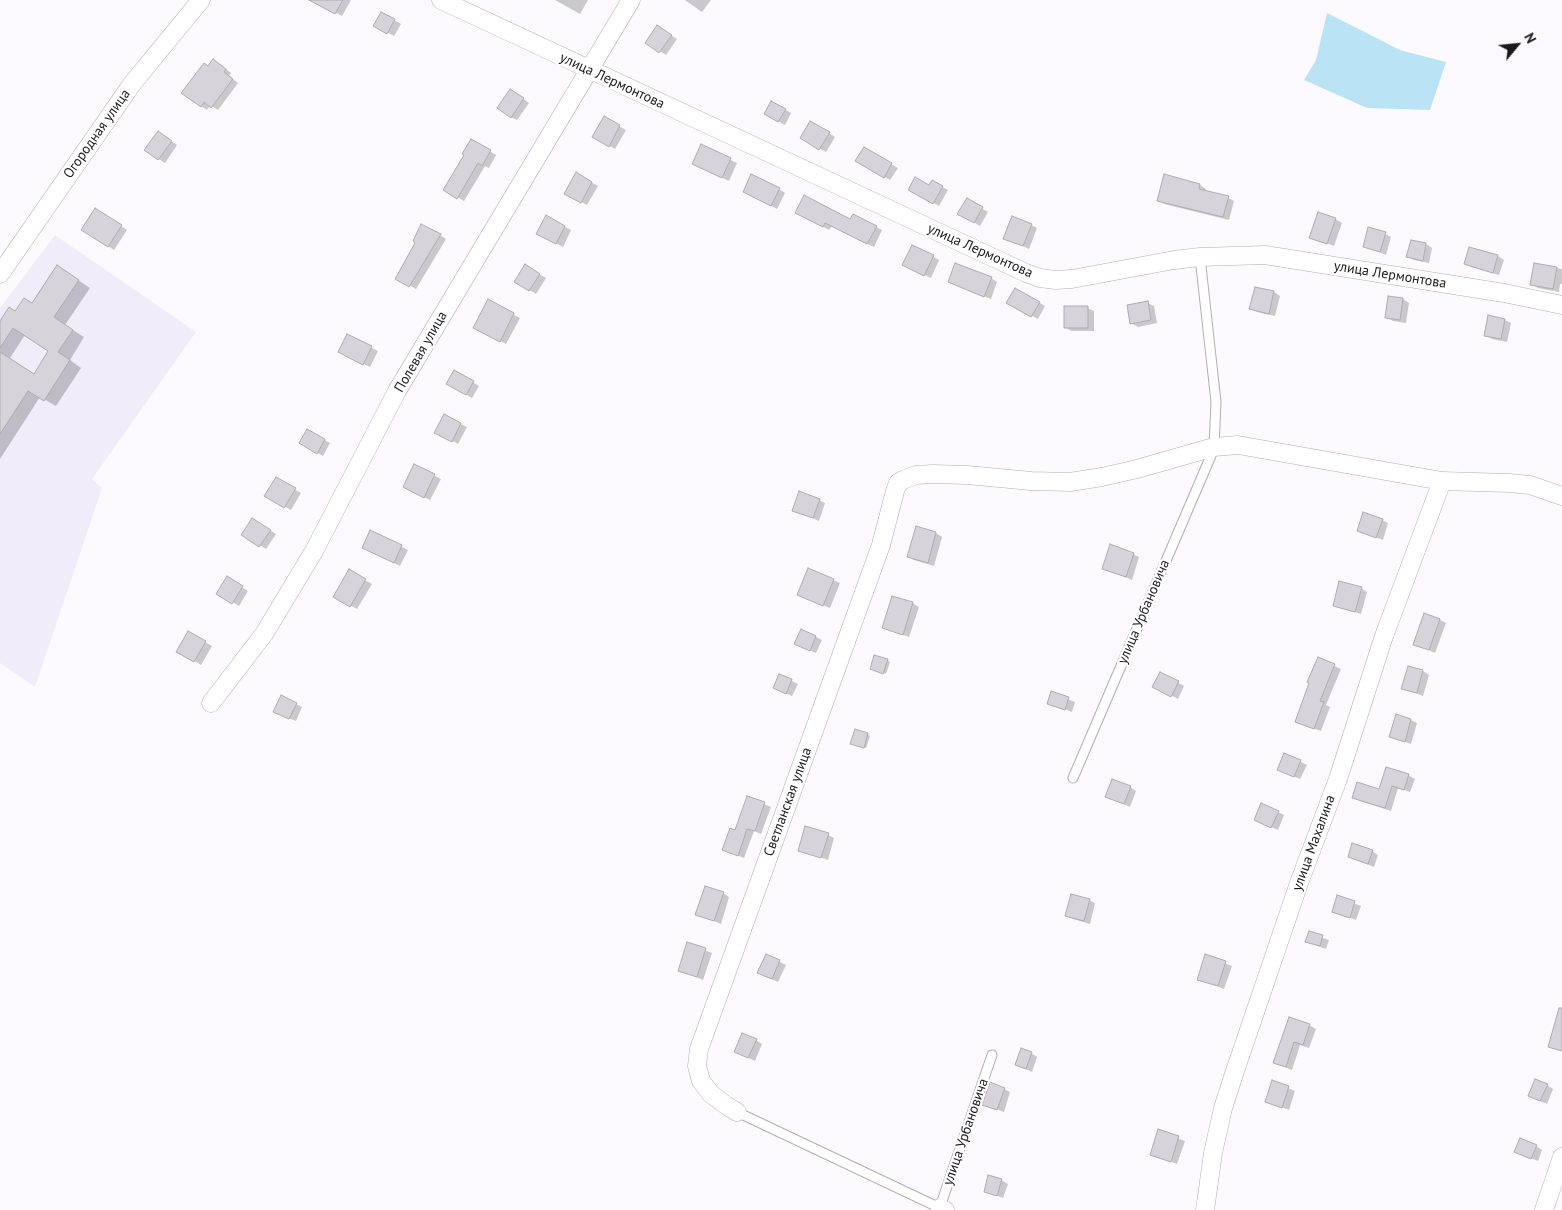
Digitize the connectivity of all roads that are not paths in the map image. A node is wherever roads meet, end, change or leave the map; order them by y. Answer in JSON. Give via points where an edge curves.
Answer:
{"nodes":[{"id":1,"x":200,"y":0,"type":"edge"},
{"id":2,"x":441,"y":0,"type":"edge"},
{"id":3,"x":631,"y":0,"type":"edge"},
{"id":4,"x":588,"y":70,"type":"junction"},
{"id":5,"x":1200,"y":258,"type":"junction"},
{"id":6,"x":0,"y":274,"type":"edge"},
{"id":7,"x":1562,"y":305,"type":"edge"},
{"id":8,"x":1214,"y":446,"type":"junction"},
{"id":9,"x":1442,"y":481,"type":"junction"},
{"id":10,"x":1562,"y":496,"type":"edge"},
{"id":11,"x":211,"y":703,"type":"dead end"},
{"id":12,"x":1073,"y":778,"type":"dead end"},
{"id":13,"x":992,"y":1055,"type":"dead end"},
{"id":14,"x":737,"y":1112,"type":"joint"},
{"id":15,"x":1562,"y":1157,"type":"edge"},
{"id":16,"x":941,"y":1209,"type":"edge"},
{"id":17,"x":1204,"y":1210,"type":"edge"},
{"id":18,"x":1544,"y":1210,"type":"edge"}],
"edges":[{"from":1,"to":6,"type":"street","name":"Огородная улица","via":[[132,84]]},
{"from":2,"to":4,"type":"street","name":"улица Лермонтова"},
{"from":3,"to":4,"type":"street","name":"Полевая улица"},
{"from":4,"to":5,"type":"street","name":"улица Лермонтова","via":[[1040,278],[1072,279]]},
{"from":4,"to":11,"type":"street","name":"Полевая улица","via":[[397,391],[314,550],[264,634]]},
{"from":5,"to":7,"type":"street","name":"улица Лермонтова","via":[[1266,255]]},
{"from":5,"to":8,"type":"lane","name":"улица Урбановича","via":[[1216,402]]},
{"from":8,"to":9,"type":"street","via":[[1238,445]]},
{"from":8,"to":12,"type":"lane","name":"улица Урбановича"},
{"from":8,"to":14,"type":"street","name":"Светланская улица","via":[[1102,477],[1070,482],[933,474],[916,475],[898,483],[881,545],[699,1048],[697,1066],[701,1081],[711,1094]]},
{"from":9,"to":10,"type":"street","via":[[1523,484]]},
{"from":9,"to":17,"type":"street","name":"улица Махалина","via":[[1384,636],[1338,779],[1234,1074],[1217,1135]]},
{"from":13,"to":16,"type":"lane","name":"улица Урбановича"},
{"from":14,"to":16,"type":"lane"},
{"from":15,"to":18,"type":"street"}]}
